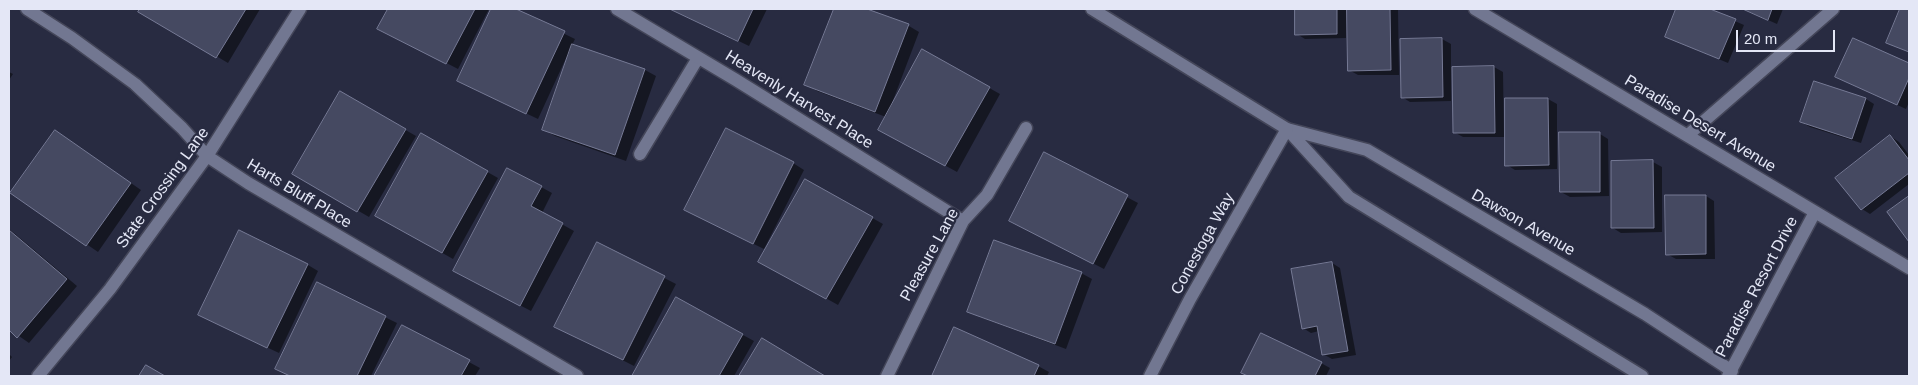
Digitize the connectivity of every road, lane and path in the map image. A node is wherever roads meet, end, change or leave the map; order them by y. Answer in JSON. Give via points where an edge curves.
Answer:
{"nodes":[{"id":1,"x":28,"y":9,"type":"edge"},
{"id":2,"x":300,"y":9,"type":"edge"},
{"id":3,"x":617,"y":9,"type":"edge"},
{"id":4,"x":1092,"y":9,"type":"edge"},
{"id":5,"x":1475,"y":9,"type":"edge"},
{"id":6,"x":1833,"y":9,"type":"edge"},
{"id":7,"x":698,"y":58,"type":"junction"},
{"id":8,"x":1026,"y":128,"type":"dead end"},
{"id":9,"x":1286,"y":128,"type":"junction"},
{"id":10,"x":1688,"y":135,"type":"junction"},
{"id":11,"x":640,"y":154,"type":"dead end"},
{"id":12,"x":207,"y":156,"type":"junction"},
{"id":13,"x":1815,"y":212,"type":"junction"},
{"id":14,"x":963,"y":221,"type":"junction"},
{"id":15,"x":1909,"y":268,"type":"edge"},
{"id":16,"x":1730,"y":374,"type":"edge"},
{"id":17,"x":38,"y":376,"type":"edge"},
{"id":18,"x":577,"y":376,"type":"edge"},
{"id":19,"x":887,"y":376,"type":"edge"},
{"id":20,"x":1150,"y":376,"type":"edge"},
{"id":21,"x":1642,"y":376,"type":"edge"}],
"edges":[{"from":1,"to":12,"type":"street","name":"Harts Bluff Place","via":[[135,84]]},
{"from":2,"to":12,"type":"street","name":"State Crossing Lane"},
{"from":3,"to":7,"type":"street","name":"Heavenly Harvest Place"},
{"from":4,"to":9,"type":"street","name":"Dawson Avenue"},
{"from":5,"to":10,"type":"street","name":"Paradise Desert Avenue"},
{"from":6,"to":10,"type":"street"},
{"from":7,"to":11,"type":"street"},
{"from":7,"to":14,"type":"street","name":"Heavenly Harvest Place"},
{"from":8,"to":14,"type":"street","name":"Pleasure Lane","via":[[987,195]]},
{"from":9,"to":16,"type":"street","name":"Dawson Avenue","via":[[1368,150],[1645,314]]},
{"from":9,"to":20,"type":"street","name":"Conestoga Way"},
{"from":9,"to":21,"type":"street","name":"Dawson Avenue","via":[[1349,197]]},
{"from":10,"to":13,"type":"street","name":"Paradise Desert Avenue"},
{"from":12,"to":17,"type":"street","name":"State Crossing Lane","via":[[110,289]]},
{"from":12,"to":18,"type":"street","name":"Harts Bluff Place"},
{"from":13,"to":15,"type":"street","name":"Paradise Desert Avenue"},
{"from":13,"to":16,"type":"street","name":"Paradise Resort Drive"},
{"from":14,"to":19,"type":"street","name":"Pleasure Lane"}]}
